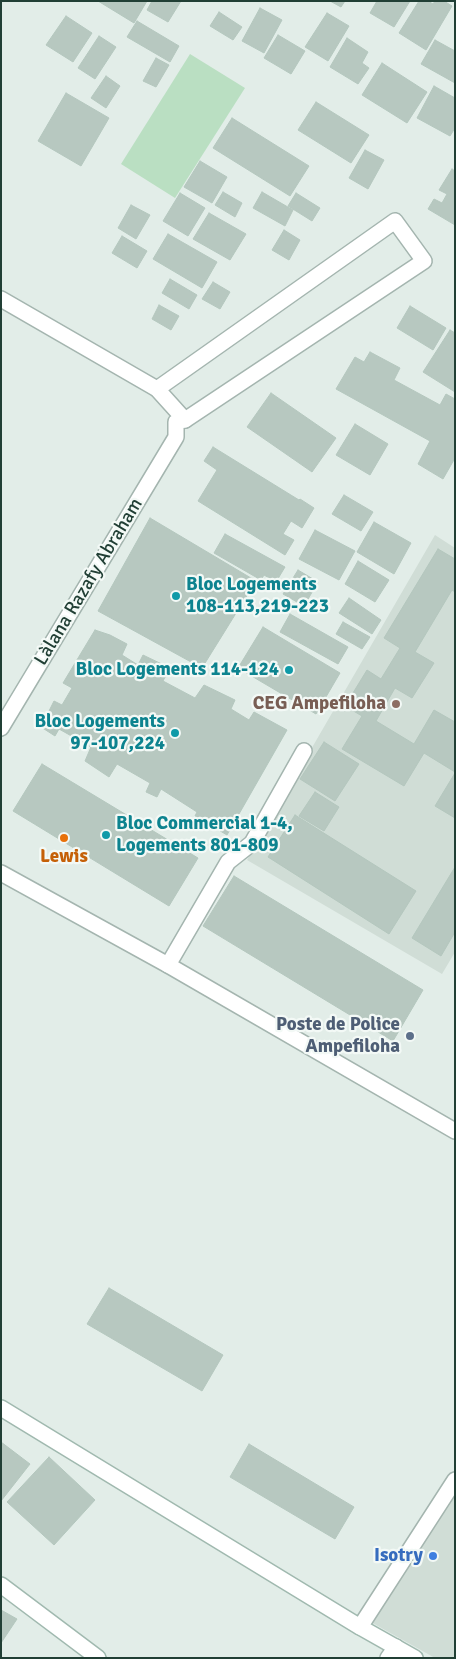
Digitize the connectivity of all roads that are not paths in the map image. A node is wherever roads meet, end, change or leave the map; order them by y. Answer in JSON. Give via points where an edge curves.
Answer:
{"nodes":[{"id":1,"x":1,"y":299,"type":"edge"},
{"id":2,"x":157,"y":389,"type":"junction"},
{"id":3,"x":185,"y":420,"type":"junction"},
{"id":4,"x":1,"y":728,"type":"edge"},
{"id":5,"x":304,"y":751,"type":"dead end"},
{"id":6,"x":1,"y":873,"type":"edge"},
{"id":7,"x":168,"y":965,"type":"junction"},
{"id":8,"x":455,"y":1131,"type":"edge"},
{"id":9,"x":1,"y":1408,"type":"edge"},
{"id":10,"x":455,"y":1480,"type":"edge"},
{"id":11,"x":1,"y":1585,"type":"edge"},
{"id":12,"x":360,"y":1627,"type":"junction"},
{"id":13,"x":392,"y":1652,"type":"edge"},
{"id":14,"x":98,"y":1658,"type":"edge"},
{"id":15,"x":415,"y":1658,"type":"edge"}],
"edges":[{"from":1,"to":2,"type":"street"},
{"from":2,"to":3,"type":"street"},
{"from":2,"to":3,"type":"street","via":[[395,221],[424,260]]},
{"from":3,"to":4,"type":"street","name":"Làlana Razafy Abraham","via":[[176,422],[176,437]]},
{"from":5,"to":7,"type":"street","via":[[252,843],[228,862]]},
{"from":6,"to":7,"type":"street"},
{"from":7,"to":8,"type":"street"},
{"from":9,"to":12,"type":"street"},
{"from":10,"to":12,"type":"street"},
{"from":11,"to":14,"type":"street"},
{"from":12,"to":13,"type":"street"},
{"from":13,"to":15,"type":"street"}]}
